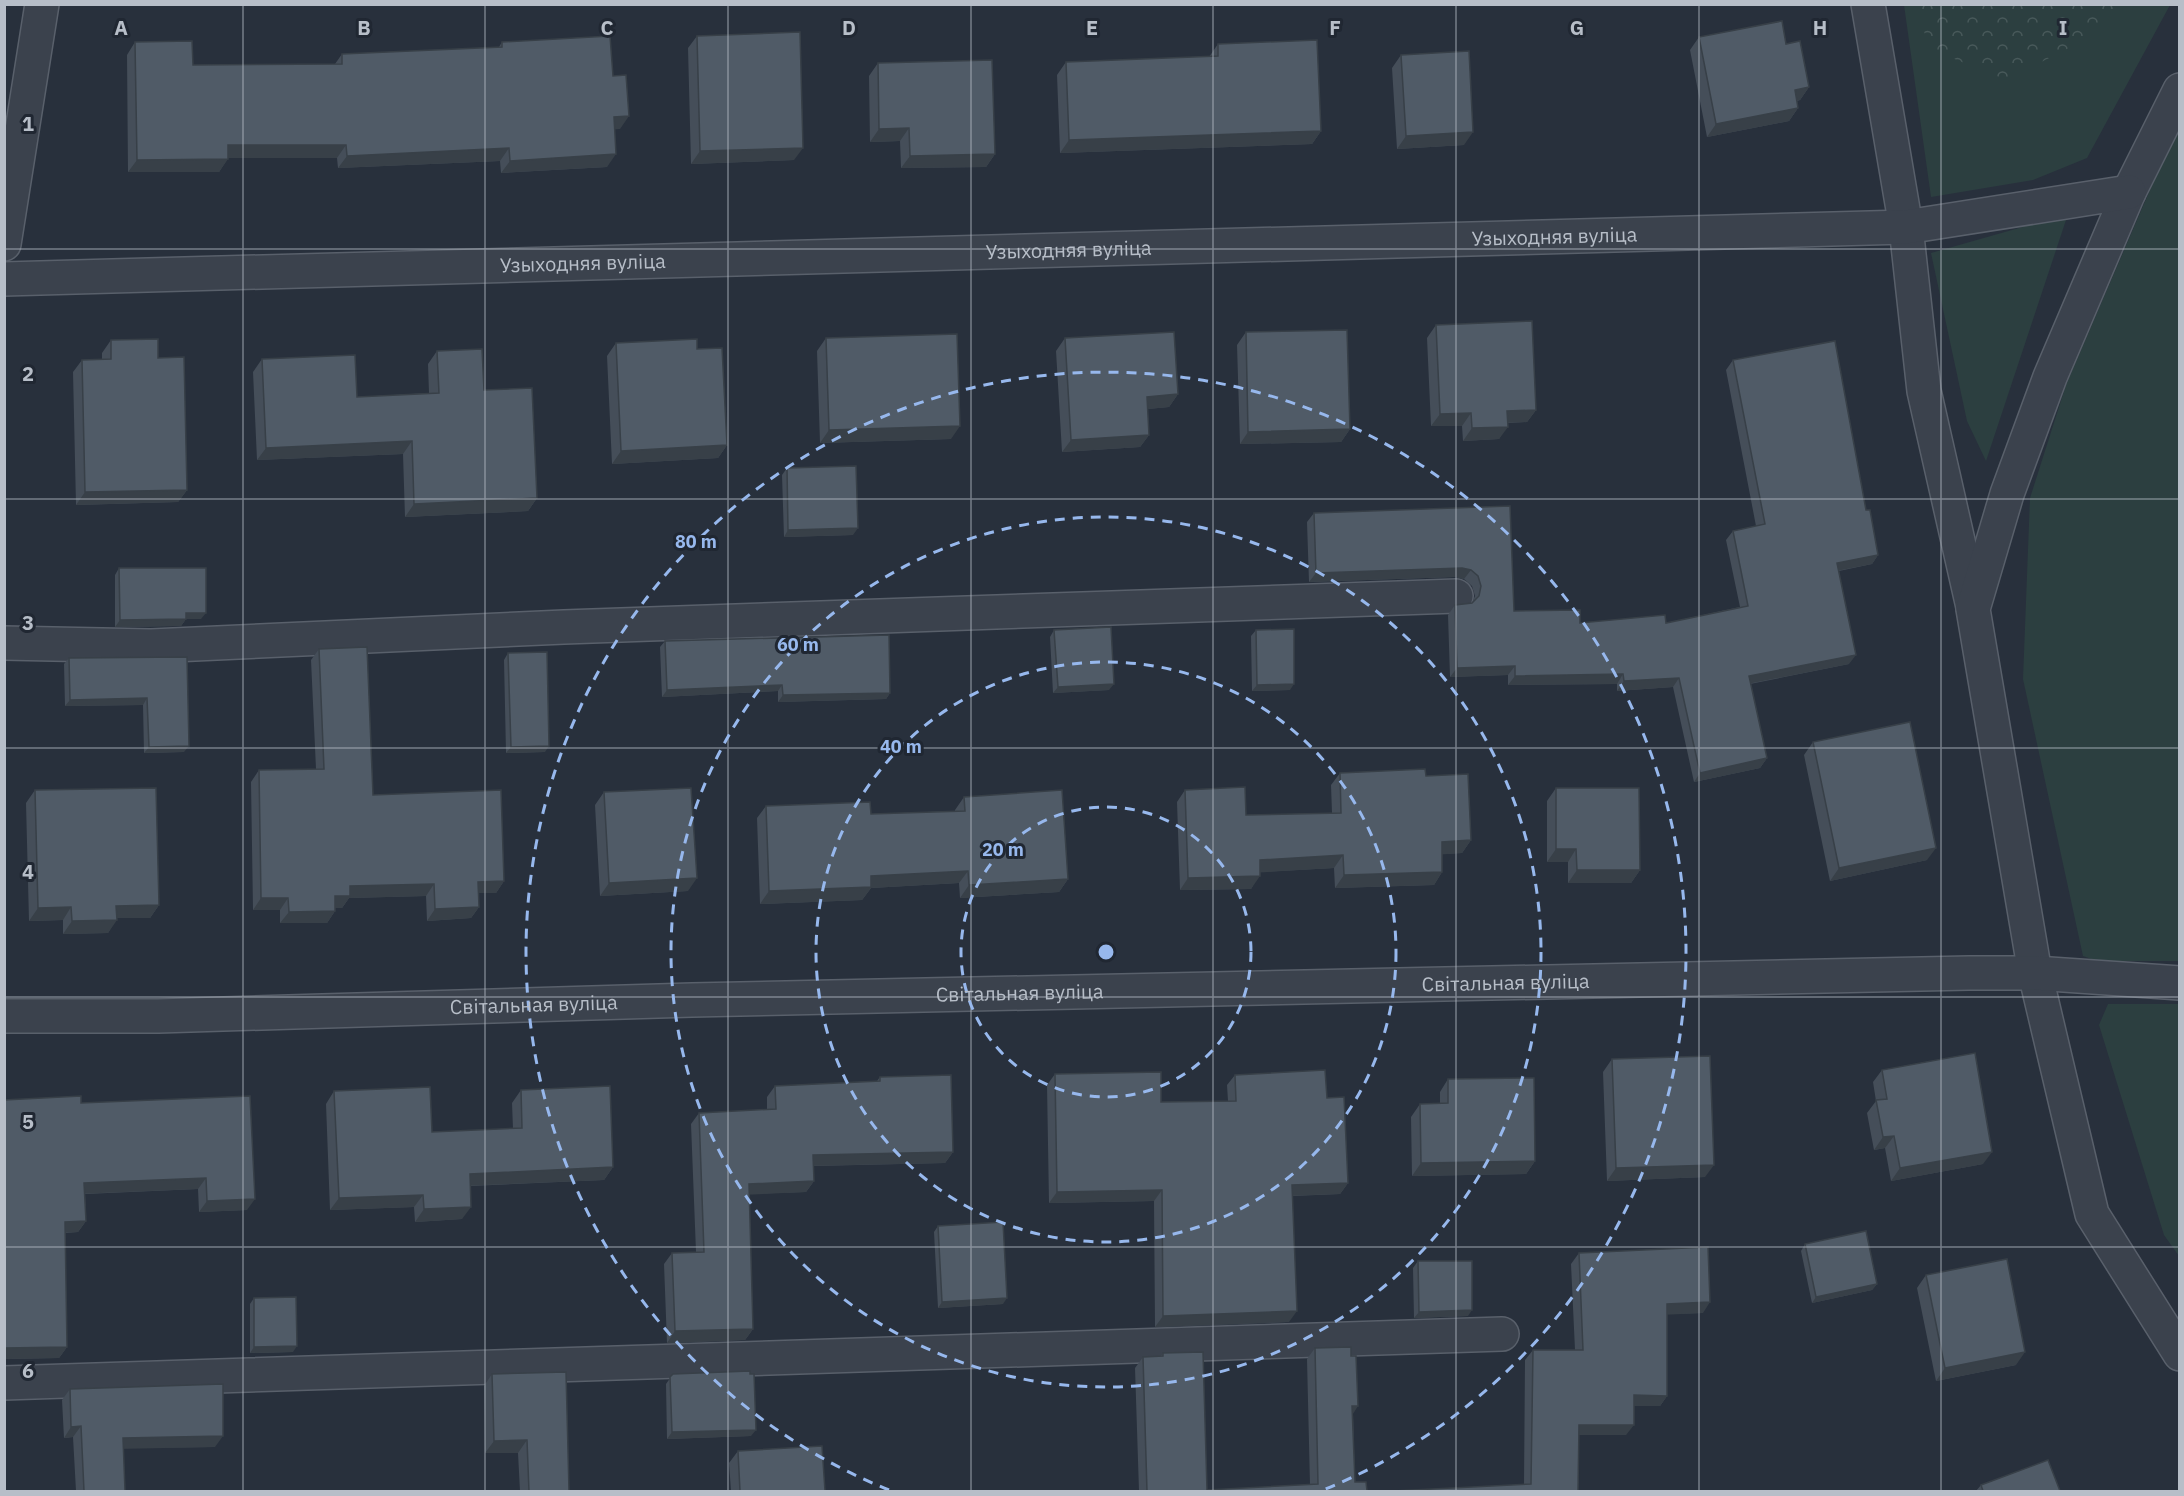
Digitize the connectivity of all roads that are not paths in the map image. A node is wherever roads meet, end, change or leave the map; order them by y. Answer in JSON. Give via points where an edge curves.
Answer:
{"nodes":[{"id":1,"x":42,"y":4,"type":"edge"},
{"id":2,"x":1868,"y":4,"type":"edge"},
{"id":3,"x":2180,"y":90,"type":"edge"},
{"id":4,"x":2129,"y":192,"type":"junction"},
{"id":5,"x":1905,"y":227,"type":"junction"},
{"id":6,"x":4,"y":244,"type":"edge"},
{"id":7,"x":4,"y":279,"type":"edge"},
{"id":8,"x":1456,"y":596,"type":"dead end"},
{"id":9,"x":1973,"y":609,"type":"junction"},
{"id":10,"x":4,"y":643,"type":"edge"},
{"id":11,"x":2035,"y":973,"type":"junction"},
{"id":12,"x":2180,"y":983,"type":"edge"},
{"id":13,"x":4,"y":1016,"type":"edge"},
{"id":14,"x":1502,"y":1334,"type":"dead end"},
{"id":15,"x":2180,"y":1354,"type":"edge"},
{"id":16,"x":4,"y":1383,"type":"edge"}],
"edges":[{"from":1,"to":6,"type":"street"},
{"from":2,"to":5,"type":"street"},
{"from":3,"to":4,"type":"street"},
{"from":4,"to":5,"type":"street","name":"Узыходняя вуліца"},
{"from":4,"to":9,"type":"street","via":[[2050,377],[2007,494]]},
{"from":5,"to":7,"type":"street","name":"Узыходняя вуліца"},
{"from":5,"to":9,"type":"street","via":[[1924,391]]},
{"from":8,"to":10,"type":"street","via":[[564,627],[151,646]]},
{"from":9,"to":11,"type":"street"},
{"from":11,"to":12,"type":"street","name":"Світальная вуліца"},
{"from":11,"to":13,"type":"street","name":"Світальная вуліца","via":[[692,1000],[158,1016]]},
{"from":11,"to":15,"type":"street","via":[[2092,1215]]},
{"from":14,"to":16,"type":"street"}]}
